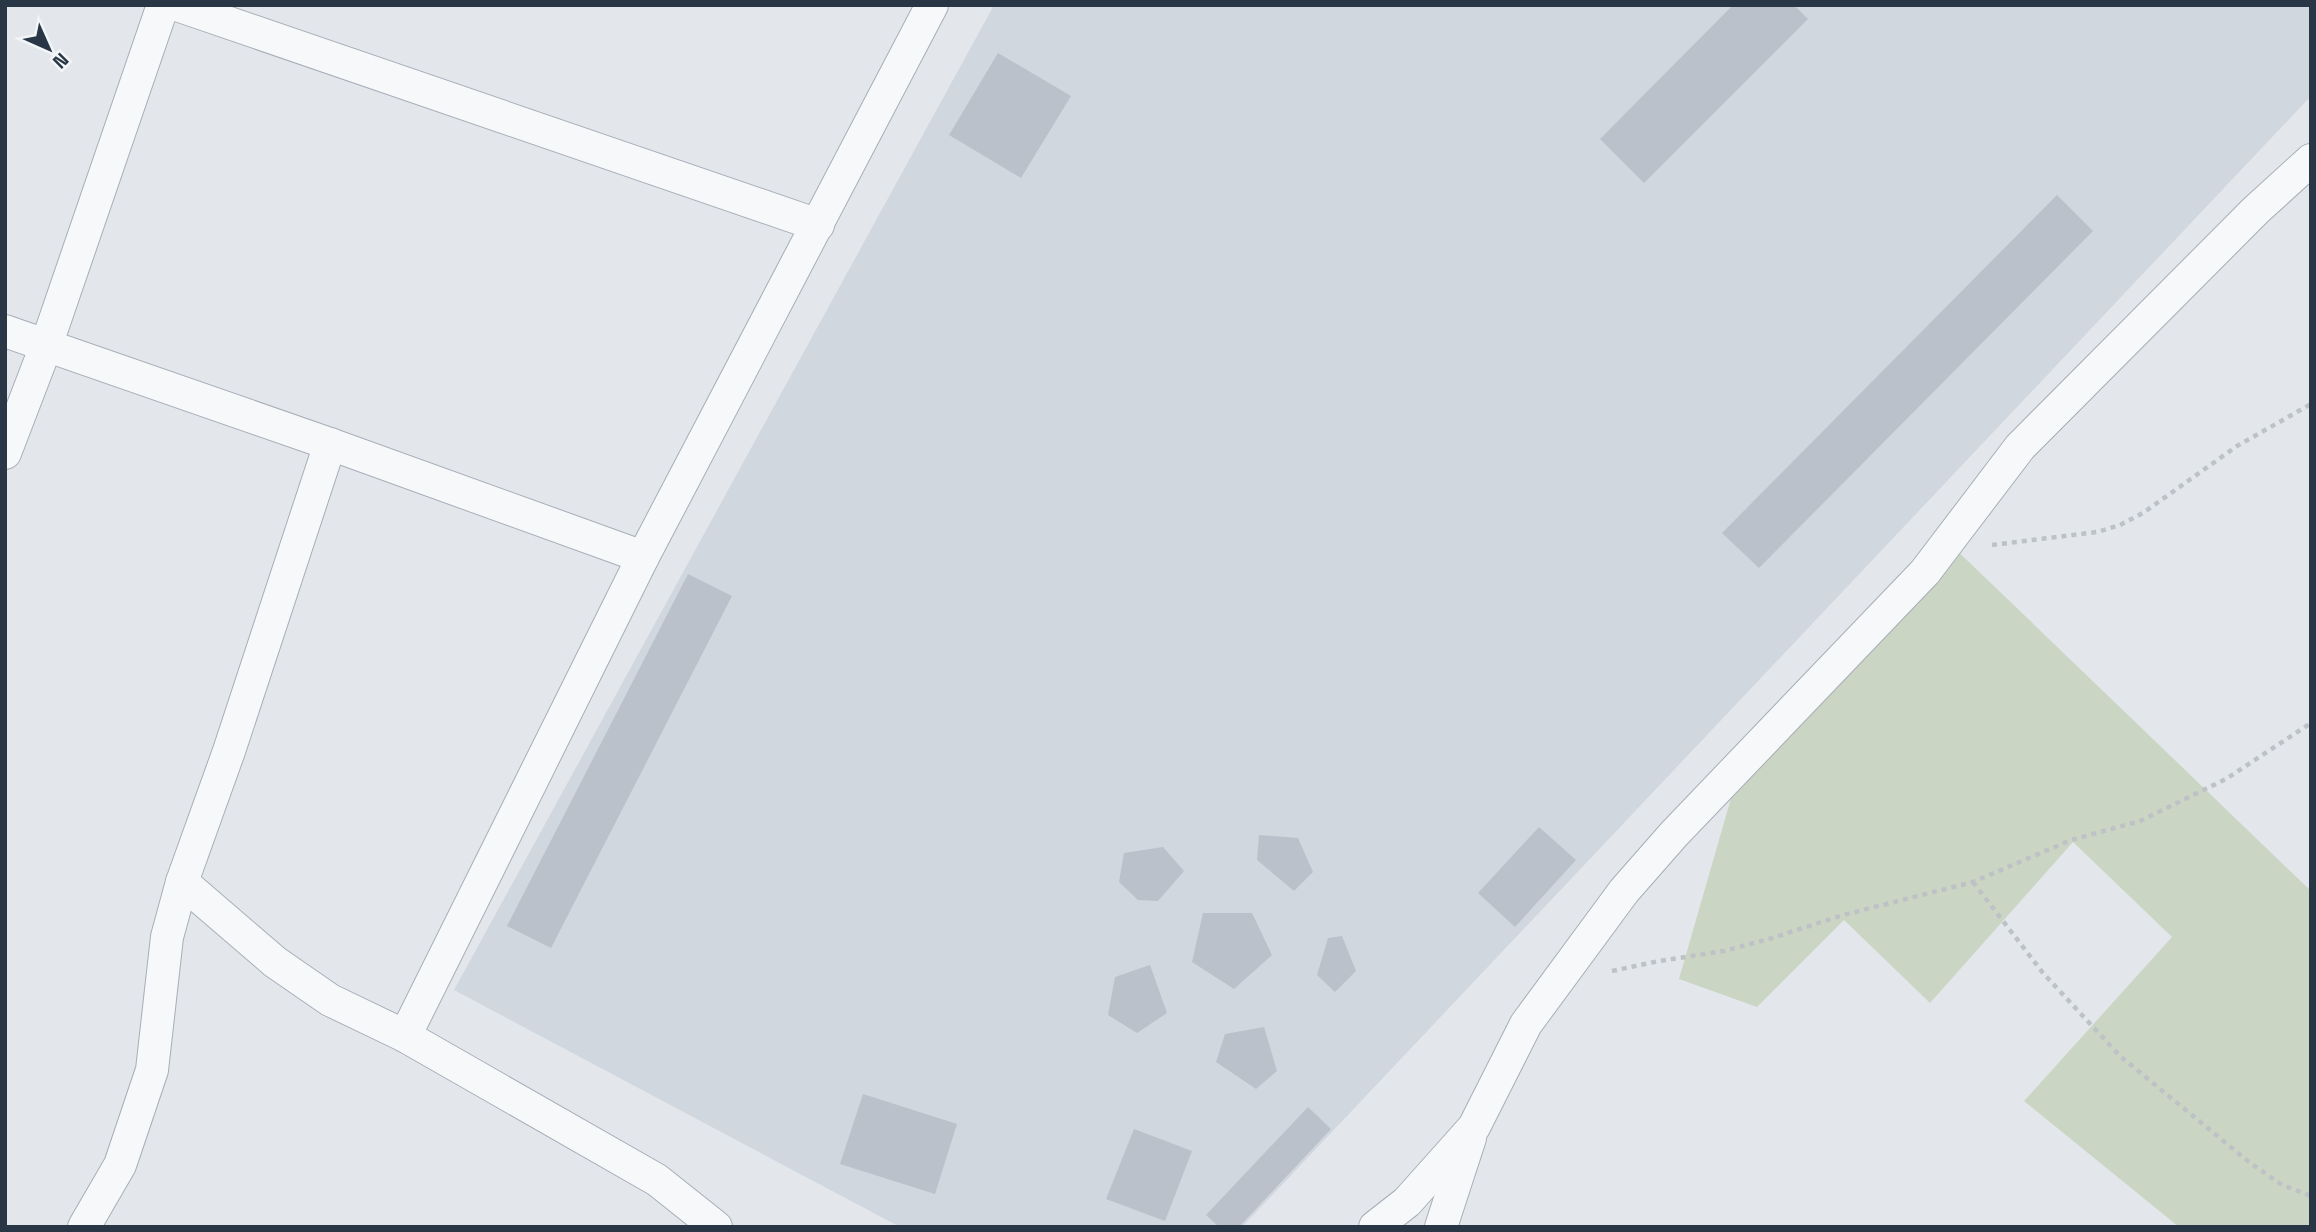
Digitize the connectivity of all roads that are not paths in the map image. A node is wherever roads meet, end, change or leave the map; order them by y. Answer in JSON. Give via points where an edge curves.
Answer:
{"nodes":[{"id":1,"x":163,"y":5,"type":"edge"},
{"id":2,"x":177,"y":5,"type":"edge"},
{"id":3,"x":932,"y":5,"type":"edge"},
{"id":4,"x":2311,"y":160,"type":"edge"},
{"id":5,"x":818,"y":225,"type":"junction"},
{"id":6,"x":5,"y":331,"type":"edge"},
{"id":7,"x":46,"y":346,"type":"junction"},
{"id":8,"x":330,"y":444,"type":"junction"},
{"id":9,"x":5,"y":453,"type":"edge"},
{"id":10,"x":643,"y":557,"type":"junction"},
{"id":11,"x":182,"y":882,"type":"junction"},
{"id":12,"x":405,"y":1036,"type":"junction"},
{"id":13,"x":1474,"y":1126,"type":"junction"},
{"id":14,"x":84,"y":1227,"type":"edge"},
{"id":15,"x":716,"y":1227,"type":"edge"},
{"id":16,"x":1375,"y":1227,"type":"edge"},
{"id":17,"x":1441,"y":1227,"type":"edge"}],
"edges":[{"from":1,"to":7,"type":"street"},
{"from":2,"to":5,"type":"street"},
{"from":3,"to":5,"type":"street"},
{"from":4,"to":13,"type":"street","via":[[2020,447],[1925,572],[1624,891],[1526,1024]]},
{"from":5,"to":10,"type":"street"},
{"from":6,"to":7,"type":"street"},
{"from":7,"to":8,"type":"street"},
{"from":7,"to":9,"type":"street"},
{"from":8,"to":10,"type":"street"},
{"from":8,"to":11,"type":"street"},
{"from":10,"to":12,"type":"street"},
{"from":11,"to":12,"type":"street","via":[[275,962],[330,1000]]},
{"from":11,"to":14,"type":"street","via":[[167,937],[152,1070],[120,1165]]},
{"from":12,"to":15,"type":"street","via":[[657,1180]]},
{"from":13,"to":16,"type":"street","via":[[1407,1202]]},
{"from":13,"to":17,"type":"street"}]}
